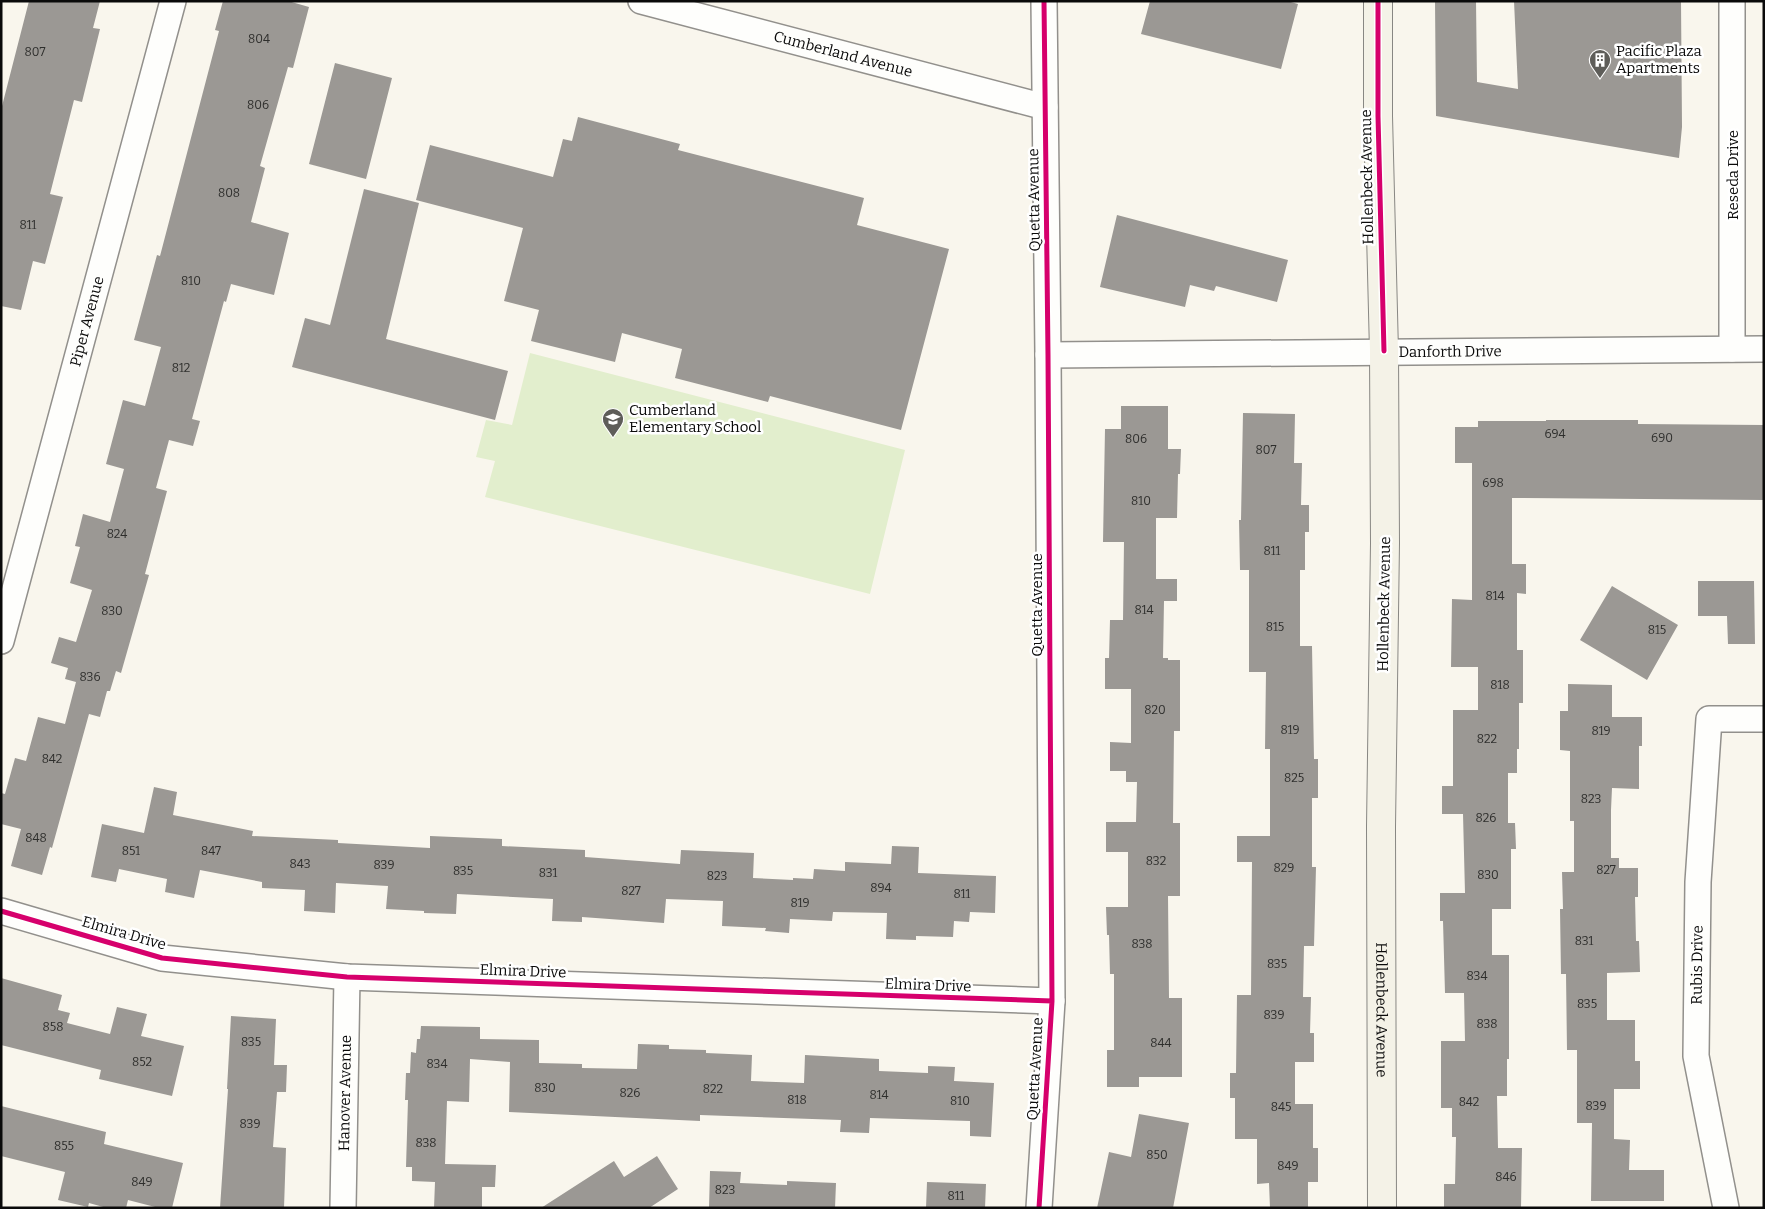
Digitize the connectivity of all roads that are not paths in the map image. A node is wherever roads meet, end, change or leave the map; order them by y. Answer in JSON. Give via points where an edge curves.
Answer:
{"nodes":[{"id":1,"x":173,"y":1,"type":"edge"},
{"id":2,"x":641,"y":1,"type":"edge"},
{"id":3,"x":1044,"y":1,"type":"edge"},
{"id":4,"x":1378,"y":1,"type":"edge"},
{"id":5,"x":1732,"y":1,"type":"edge"},
{"id":6,"x":1045,"y":107,"type":"junction"},
{"id":7,"x":1732,"y":349,"type":"junction"},
{"id":8,"x":1764,"y":349,"type":"edge"},
{"id":9,"x":1384,"y":351,"type":"junction"},
{"id":10,"x":1048,"y":355,"type":"junction"},
{"id":11,"x":1,"y":641,"type":"edge"},
{"id":12,"x":1764,"y":719,"type":"edge"},
{"id":13,"x":1,"y":911,"type":"edge"},
{"id":14,"x":347,"y":977,"type":"junction"},
{"id":15,"x":1052,"y":1001,"type":"junction"},
{"id":16,"x":343,"y":1208,"type":"edge"},
{"id":17,"x":1039,"y":1208,"type":"edge"},
{"id":18,"x":1382,"y":1208,"type":"edge"},
{"id":19,"x":1726,"y":1208,"type":"edge"}],
"edges":[{"from":1,"to":11,"type":"street","name":"Piper Avenue"},
{"from":2,"to":6,"type":"street","name":"Cumberland Avenue"},
{"from":3,"to":6,"type":"street","name":"Quetta Avenue"},
{"from":4,"to":9,"type":"street","name":"Hollenbeck Avenue"},
{"from":5,"to":7,"type":"street","name":"Reseda Drive"},
{"from":6,"to":10,"type":"street","name":"Quetta Avenue"},
{"from":7,"to":8,"type":"street","name":"Danforth Drive"},
{"from":7,"to":9,"type":"street","name":"Danforth Drive"},
{"from":9,"to":10,"type":"street","name":"Danforth Drive"},
{"from":9,"to":18,"type":"street","name":"Hollenbeck Avenue"},
{"from":10,"to":15,"type":"street","name":"Quetta Avenue"},
{"from":12,"to":19,"type":"street","name":"Rubis Drive","via":[[1709,719],[1698,882],[1696,1056]]},
{"from":13,"to":14,"type":"street","name":"Elmira Drive","via":[[162,958]]},
{"from":14,"to":15,"type":"street","name":"Elmira Drive"},
{"from":14,"to":16,"type":"street","name":"Hanover Avenue"},
{"from":15,"to":17,"type":"street","name":"Quetta Avenue"}]}
